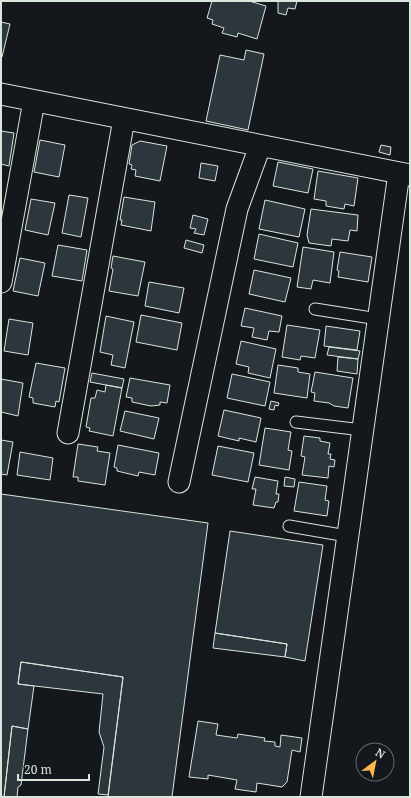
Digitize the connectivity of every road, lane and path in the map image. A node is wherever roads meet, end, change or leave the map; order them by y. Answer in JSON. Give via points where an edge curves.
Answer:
{"nodes":[{"id":1,"x":1,"y":94,"type":"edge"},
{"id":2,"x":34,"y":101,"type":"junction"},
{"id":3,"x":124,"y":119,"type":"junction"},
{"id":4,"x":260,"y":146,"type":"junction"},
{"id":5,"x":404,"y":174,"type":"edge"},
{"id":6,"x":1,"y":282,"type":"edge"},
{"id":7,"x":315,"y":309,"type":"dead end"},
{"id":8,"x":378,"y":319,"type":"junction"},
{"id":9,"x":296,"y":422,"type":"dead end"},
{"id":10,"x":362,"y":430,"type":"junction"},
{"id":11,"x":68,"y":433,"type":"dead end"},
{"id":12,"x":179,"y":482,"type":"dead end"},
{"id":13,"x":289,"y":526,"type":"dead end"},
{"id":14,"x":347,"y":536,"type":"junction"},
{"id":15,"x":311,"y":797,"type":"edge"}],
"edges":[{"from":1,"to":2,"type":"street"},
{"from":2,"to":3,"type":"street"},
{"from":2,"to":6,"type":"street"},
{"from":3,"to":4,"type":"street"},
{"from":3,"to":11,"type":"street"},
{"from":4,"to":5,"type":"street"},
{"from":4,"to":12,"type":"street","via":[[237,209]]},
{"from":5,"to":8,"type":"street"},
{"from":7,"to":8,"type":"lane"},
{"from":8,"to":10,"type":"street"},
{"from":9,"to":10,"type":"lane"},
{"from":10,"to":14,"type":"street"},
{"from":13,"to":14,"type":"lane"},
{"from":14,"to":15,"type":"street"}]}
